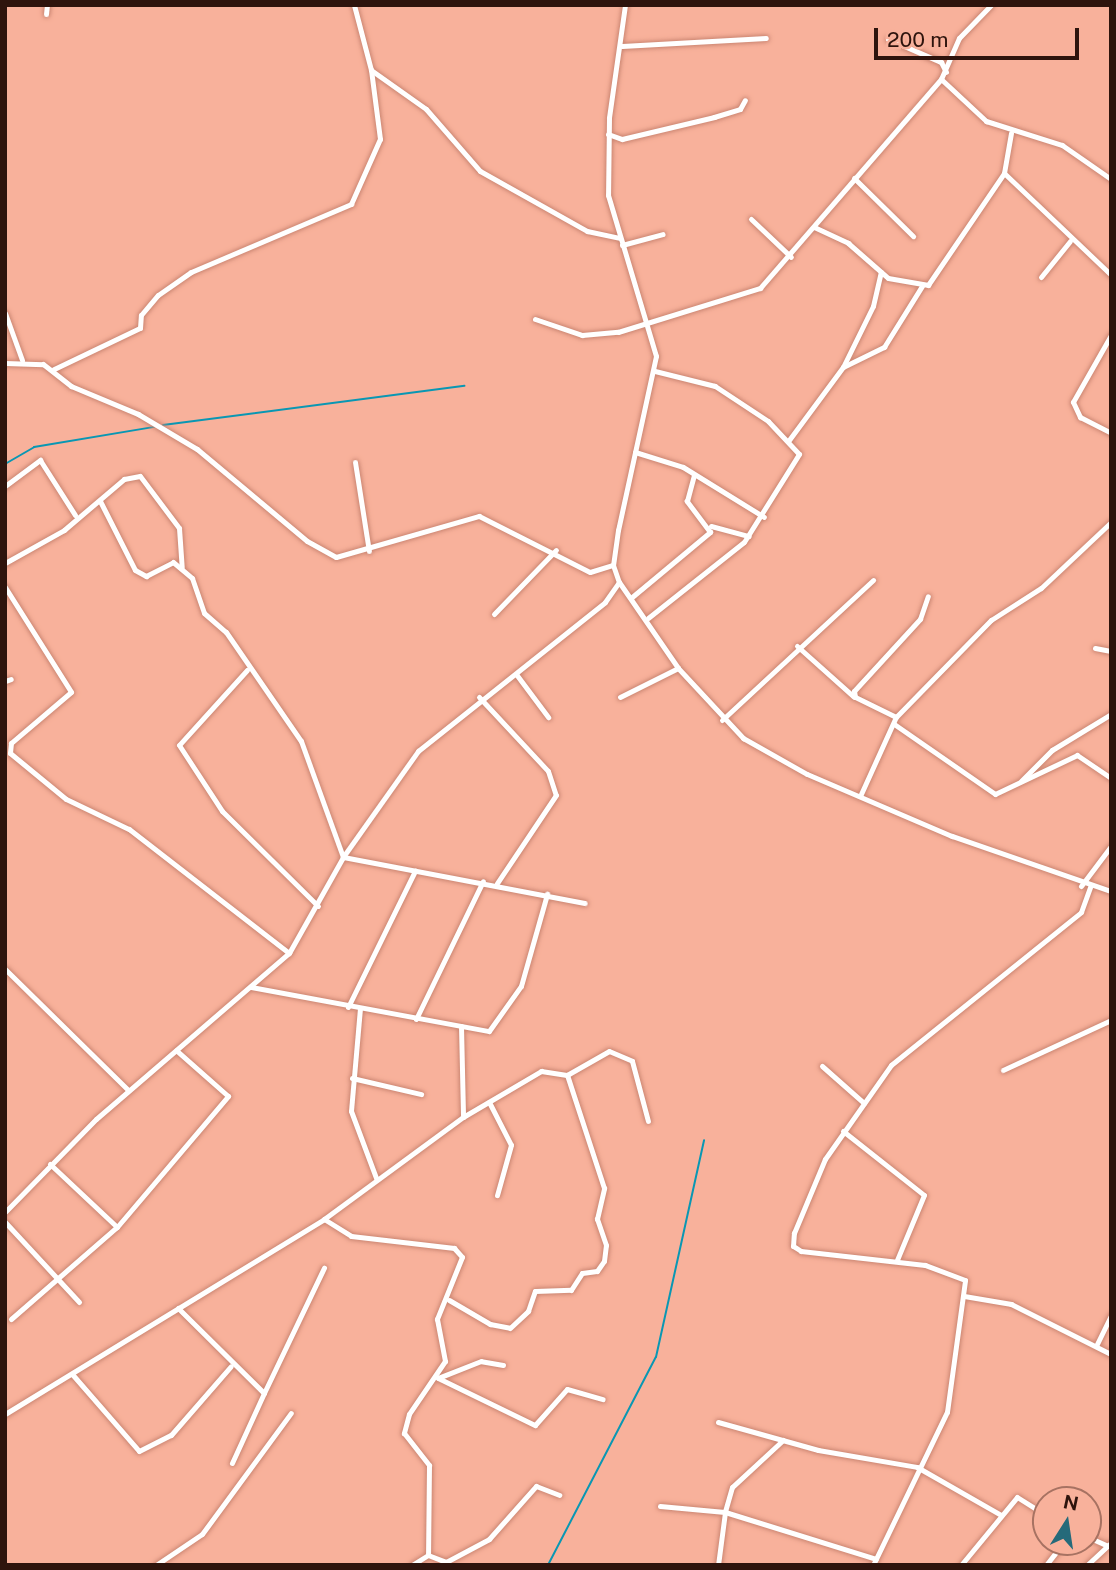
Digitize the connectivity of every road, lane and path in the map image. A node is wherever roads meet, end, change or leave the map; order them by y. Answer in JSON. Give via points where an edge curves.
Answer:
{"nodes":[{"id":1,"x":47,"y":5,"type":"edge"},
{"id":2,"x":354,"y":5,"type":"edge"},
{"id":3,"x":625,"y":5,"type":"edge"},
{"id":4,"x":991,"y":5,"type":"edge"},
{"id":5,"x":46,"y":15,"type":"dead end"},
{"id":6,"x":766,"y":38,"type":"dead end"},
{"id":7,"x":888,"y":39,"type":"dead end"},
{"id":8,"x":622,"y":46,"type":"junction"},
{"id":9,"x":371,"y":70,"type":"junction"},
{"id":10,"x":946,"y":72,"type":"junction"},
{"id":11,"x":941,"y":79,"type":"junction"},
{"id":12,"x":745,"y":100,"type":"dead end"},
{"id":13,"x":1011,"y":133,"type":"junction"},
{"id":14,"x":608,"y":134,"type":"junction"},
{"id":15,"x":1004,"y":173,"type":"junction"},
{"id":16,"x":854,"y":178,"type":"junction"},
{"id":17,"x":1111,"y":179,"type":"edge"},
{"id":18,"x":751,"y":219,"type":"dead end"},
{"id":19,"x":814,"y":227,"type":"junction"},
{"id":20,"x":663,"y":234,"type":"dead end"},
{"id":21,"x":913,"y":236,"type":"dead end"},
{"id":22,"x":620,"y":241,"type":"junction"},
{"id":23,"x":1070,"y":241,"type":"junction"},
{"id":24,"x":791,"y":257,"type":"junction"},
{"id":25,"x":881,"y":272,"type":"junction"},
{"id":26,"x":1111,"y":275,"type":"edge"},
{"id":27,"x":1041,"y":277,"type":"dead end"},
{"id":28,"x":922,"y":286,"type":"junction"},
{"id":29,"x":5,"y":313,"type":"edge"},
{"id":30,"x":534,"y":319,"type":"dead end"},
{"id":31,"x":646,"y":323,"type":"junction"},
{"id":32,"x":1111,"y":335,"type":"edge"},
{"id":33,"x":22,"y":360,"type":"junction"},
{"id":34,"x":5,"y":363,"type":"edge"},
{"id":35,"x":843,"y":367,"type":"junction"},
{"id":36,"x":54,"y":369,"type":"junction"},
{"id":37,"x":655,"y":371,"type":"junction"},
{"id":38,"x":1111,"y":433,"type":"edge"},
{"id":39,"x":789,"y":440,"type":"junction"},
{"id":40,"x":635,"y":452,"type":"junction"},
{"id":41,"x":355,"y":462,"type":"dead end"},
{"id":42,"x":694,"y":475,"type":"junction"},
{"id":43,"x":5,"y":486,"type":"edge"},
{"id":44,"x":100,"y":501,"type":"junction"},
{"id":45,"x":75,"y":515,"type":"junction"},
{"id":46,"x":764,"y":517,"type":"junction"},
{"id":47,"x":1111,"y":522,"type":"edge"},
{"id":48,"x":711,"y":526,"type":"junction"},
{"id":49,"x":750,"y":536,"type":"junction"},
{"id":50,"x":556,"y":550,"type":"junction"},
{"id":51,"x":369,"y":551,"type":"junction"},
{"id":52,"x":5,"y":563,"type":"edge"},
{"id":53,"x":613,"y":565,"type":"junction"},
{"id":54,"x":183,"y":569,"type":"junction"},
{"id":55,"x":873,"y":580,"type":"dead end"},
{"id":56,"x":619,"y":582,"type":"junction"},
{"id":57,"x":5,"y":587,"type":"edge"},
{"id":58,"x":928,"y":596,"type":"dead end"},
{"id":59,"x":632,"y":597,"type":"junction"},
{"id":60,"x":495,"y":614,"type":"dead end"},
{"id":61,"x":648,"y":618,"type":"junction"},
{"id":62,"x":797,"y":646,"type":"junction"},
{"id":63,"x":1095,"y":648,"type":"dead end"},
{"id":64,"x":1111,"y":651,"type":"edge"},
{"id":65,"x":678,"y":668,"type":"junction"},
{"id":66,"x":247,"y":670,"type":"junction"},
{"id":67,"x":516,"y":674,"type":"junction"},
{"id":68,"x":479,"y":696,"type":"junction"},
{"id":69,"x":620,"y":696,"type":"dead end"},
{"id":70,"x":855,"y":697,"type":"junction"},
{"id":71,"x":1111,"y":715,"type":"edge"},
{"id":72,"x":548,"y":717,"type":"dead end"},
{"id":73,"x":722,"y":720,"type":"junction"},
{"id":74,"x":895,"y":721,"type":"junction"},
{"id":75,"x":8,"y":753,"type":"edge"},
{"id":76,"x":1111,"y":778,"type":"edge"},
{"id":77,"x":1020,"y":782,"type":"junction"},
{"id":78,"x":861,"y":794,"type":"junction"},
{"id":79,"x":1111,"y":846,"type":"edge"},
{"id":80,"x":344,"y":857,"type":"junction"},
{"id":81,"x":415,"y":871,"type":"junction"},
{"id":82,"x":483,"y":881,"type":"junction"},
{"id":83,"x":497,"y":883,"type":"junction"},
{"id":84,"x":1082,"y":886,"type":"junction"},
{"id":85,"x":1090,"y":887,"type":"junction"},
{"id":86,"x":1111,"y":891,"type":"edge"},
{"id":87,"x":547,"y":894,"type":"junction"},
{"id":88,"x":585,"y":903,"type":"dead end"},
{"id":89,"x":318,"y":906,"type":"junction"},
{"id":90,"x":289,"y":954,"type":"junction"},
{"id":91,"x":5,"y":969,"type":"edge"},
{"id":92,"x":251,"y":987,"type":"junction"},
{"id":93,"x":348,"y":1007,"type":"junction"},
{"id":94,"x":360,"y":1008,"type":"junction"},
{"id":95,"x":416,"y":1019,"type":"junction"},
{"id":96,"x":1111,"y":1020,"type":"edge"},
{"id":97,"x":461,"y":1026,"type":"junction"},
{"id":98,"x":176,"y":1050,"type":"junction"},
{"id":99,"x":822,"y":1066,"type":"dead end"},
{"id":100,"x":1003,"y":1070,"type":"dead end"},
{"id":101,"x":567,"y":1076,"type":"junction"},
{"id":102,"x":352,"y":1078,"type":"junction"},
{"id":103,"x":128,"y":1090,"type":"junction"},
{"id":104,"x":421,"y":1094,"type":"dead end"},
{"id":105,"x":489,"y":1102,"type":"junction"},
{"id":106,"x":864,"y":1102,"type":"junction"},
{"id":107,"x":463,"y":1117,"type":"junction"},
{"id":108,"x":648,"y":1121,"type":"dead end"},
{"id":109,"x":844,"y":1131,"type":"junction"},
{"id":110,"x":50,"y":1164,"type":"junction"},
{"id":111,"x":376,"y":1178,"type":"junction"},
{"id":112,"x":497,"y":1195,"type":"dead end"},
{"id":113,"x":5,"y":1212,"type":"edge"},
{"id":114,"x":324,"y":1219,"type":"junction"},
{"id":115,"x":5,"y":1222,"type":"edge"},
{"id":116,"x":117,"y":1227,"type":"junction"},
{"id":117,"x":897,"y":1260,"type":"junction"},
{"id":118,"x":324,"y":1268,"type":"dead end"},
{"id":119,"x":57,"y":1283,"type":"junction"},
{"id":120,"x":964,"y":1296,"type":"junction"},
{"id":121,"x":449,"y":1300,"type":"junction"},
{"id":122,"x":79,"y":1302,"type":"dead end"},
{"id":123,"x":178,"y":1308,"type":"junction"},
{"id":124,"x":1111,"y":1315,"type":"edge"},
{"id":125,"x":11,"y":1319,"type":"dead end"},
{"id":126,"x":1097,"y":1344,"type":"junction"},
{"id":127,"x":1111,"y":1354,"type":"edge"},
{"id":128,"x":503,"y":1364,"type":"dead end"},
{"id":129,"x":231,"y":1366,"type":"junction"},
{"id":130,"x":72,"y":1374,"type":"junction"},
{"id":131,"x":438,"y":1378,"type":"junction"},
{"id":132,"x":264,"y":1394,"type":"junction"},
{"id":133,"x":603,"y":1399,"type":"dead end"},
{"id":134,"x":291,"y":1413,"type":"dead end"},
{"id":135,"x":5,"y":1414,"type":"edge"},
{"id":136,"x":718,"y":1422,"type":"dead end"},
{"id":137,"x":783,"y":1440,"type":"junction"},
{"id":138,"x":232,"y":1463,"type":"dead end"},
{"id":139,"x":917,"y":1467,"type":"junction"},
{"id":140,"x":559,"y":1495,"type":"dead end"},
{"id":141,"x":660,"y":1506,"type":"dead end"},
{"id":142,"x":1032,"y":1506,"type":"edge"},
{"id":143,"x":725,"y":1513,"type":"junction"},
{"id":144,"x":1001,"y":1515,"type":"junction"},
{"id":145,"x":1110,"y":1546,"type":"edge"},
{"id":146,"x":428,"y":1555,"type":"junction"},
{"id":147,"x":875,"y":1562,"type":"edge"},
{"id":148,"x":156,"y":1565,"type":"edge"},
{"id":149,"x":412,"y":1565,"type":"edge"},
{"id":150,"x":718,"y":1565,"type":"edge"},
{"id":151,"x":961,"y":1565,"type":"edge"},
{"id":152,"x":1087,"y":1565,"type":"edge"}],
"edges":[{"from":1,"to":5,"type":"street"},
{"from":2,"to":9,"type":"street"},
{"from":3,"to":8,"type":"street"},
{"from":4,"to":10,"type":"street","via":[[959,38]]},
{"from":6,"to":8,"type":"street"},
{"from":7,"to":10,"type":"street","via":[[941,62]]},
{"from":8,"to":14,"type":"street"},
{"from":9,"to":22,"type":"street","via":[[426,109],[480,172],[587,231]]},
{"from":9,"to":36,"type":"street","via":[[380,139],[351,204],[191,272],[158,295],[141,315],[140,328]]},
{"from":10,"to":11,"type":"street"},
{"from":11,"to":13,"type":"street","via":[[975,113]]},
{"from":11,"to":16,"type":"street"},
{"from":12,"to":14,"type":"street","via":[[740,109],[714,117],[622,139]]},
{"from":13,"to":15,"type":"street"},
{"from":13,"to":17,"type":"street","via":[[1062,145]]},
{"from":14,"to":22,"type":"street","via":[[608,195]]},
{"from":15,"to":23,"type":"street"},
{"from":15,"to":28,"type":"street","via":[[934,282]]},
{"from":16,"to":19,"type":"street"},
{"from":16,"to":21,"type":"street"},
{"from":18,"to":24,"type":"street"},
{"from":19,"to":24,"type":"street"},
{"from":19,"to":25,"type":"street","via":[[848,243]]},
{"from":20,"to":22,"type":"street"},
{"from":22,"to":31,"type":"street"},
{"from":23,"to":26,"type":"street"},
{"from":23,"to":27,"type":"street"},
{"from":24,"to":31,"type":"street","via":[[760,288]]},
{"from":25,"to":28,"type":"street"},
{"from":25,"to":35,"type":"street","via":[[873,306]]},
{"from":28,"to":35,"type":"street","via":[[884,347]]},
{"from":29,"to":33,"type":"street"},
{"from":30,"to":31,"type":"street","via":[[582,335]]},
{"from":31,"to":37,"type":"street","via":[[656,340]]},
{"from":32,"to":38,"type":"street","via":[[1073,402],[1080,417]]},
{"from":33,"to":34,"type":"street"},
{"from":33,"to":36,"type":"street"},
{"from":35,"to":39,"type":"street"},
{"from":36,"to":51,"type":"street","via":[[71,386],[138,414],[197,449],[317,549],[337,557]]},
{"from":37,"to":39,"type":"street","via":[[715,386]]},
{"from":37,"to":40,"type":"street"},
{"from":39,"to":46,"type":"street","via":[[799,453]]},
{"from":40,"to":42,"type":"street","via":[[657,454]]},
{"from":40,"to":53,"type":"street"},
{"from":41,"to":51,"type":"street"},
{"from":42,"to":46,"type":"street"},
{"from":42,"to":48,"type":"street","via":[[687,501]]},
{"from":43,"to":45,"type":"street","via":[[40,460]]},
{"from":44,"to":45,"type":"street"},
{"from":44,"to":54,"type":"street","via":[[135,570],[146,576],[169,561]]},
{"from":44,"to":54,"type":"street","via":[[124,480],[139,476],[179,528]]},
{"from":45,"to":52,"type":"street","via":[[64,530]]},
{"from":46,"to":49,"type":"street"},
{"from":47,"to":74,"type":"street","via":[[1041,588],[991,620]]},
{"from":48,"to":49,"type":"street"},
{"from":48,"to":59,"type":"street","via":[[694,549]]},
{"from":49,"to":61,"type":"street"},
{"from":50,"to":51,"type":"street","via":[[480,516]]},
{"from":50,"to":53,"type":"street","via":[[590,572]]},
{"from":50,"to":60,"type":"street"},
{"from":53,"to":56,"type":"street"},
{"from":54,"to":66,"type":"street","via":[[202,596],[204,613],[226,632]]},
{"from":55,"to":62,"type":"street"},
{"from":56,"to":59,"type":"street"},
{"from":56,"to":67,"type":"street","via":[[605,602]]},
{"from":57,"to":75,"type":"street","via":[[71,692],[16,739]]},
{"from":58,"to":70,"type":"street","via":[[920,620],[864,675]]},
{"from":59,"to":61,"type":"street"},
{"from":61,"to":65,"type":"street"},
{"from":62,"to":70,"type":"street"},
{"from":62,"to":73,"type":"street"},
{"from":63,"to":64,"type":"street"},
{"from":65,"to":69,"type":"street"},
{"from":65,"to":73,"type":"street"},
{"from":66,"to":80,"type":"street","via":[[301,741]]},
{"from":66,"to":89,"type":"street","via":[[179,745],[222,811]]},
{"from":67,"to":68,"type":"street"},
{"from":67,"to":72,"type":"street"},
{"from":68,"to":80,"type":"street","via":[[418,751]]},
{"from":68,"to":83,"type":"street","via":[[548,771],[556,795]]},
{"from":70,"to":74,"type":"street"},
{"from":71,"to":77,"type":"street","via":[[1052,750]]},
{"from":73,"to":78,"type":"street","via":[[780,761]]},
{"from":74,"to":77,"type":"street","via":[[989,792]]},
{"from":74,"to":78,"type":"street"},
{"from":75,"to":90,"type":"street","via":[[66,799],[129,829]]},
{"from":76,"to":77,"type":"street","via":[[1077,755]]},
{"from":78,"to":84,"type":"street"},
{"from":79,"to":84,"type":"street"},
{"from":80,"to":81,"type":"street"},
{"from":80,"to":89,"type":"street"},
{"from":81,"to":82,"type":"street"},
{"from":81,"to":93,"type":"street"},
{"from":82,"to":83,"type":"street"},
{"from":82,"to":95,"type":"street"},
{"from":83,"to":87,"type":"street"},
{"from":84,"to":85,"type":"street"},
{"from":85,"to":86,"type":"street"},
{"from":85,"to":106,"type":"street","via":[[1081,912],[920,1037]]},
{"from":87,"to":88,"type":"street"},
{"from":87,"to":97,"type":"street","via":[[521,986],[489,1031]]},
{"from":89,"to":90,"type":"street"},
{"from":90,"to":92,"type":"street"},
{"from":91,"to":103,"type":"street"},
{"from":92,"to":93,"type":"street"},
{"from":92,"to":98,"type":"street"},
{"from":93,"to":94,"type":"street"},
{"from":94,"to":95,"type":"street"},
{"from":94,"to":102,"type":"street"},
{"from":95,"to":97,"type":"street"},
{"from":96,"to":100,"type":"street"},
{"from":97,"to":107,"type":"street"},
{"from":98,"to":103,"type":"street"},
{"from":98,"to":116,"type":"street","via":[[228,1096]]},
{"from":99,"to":106,"type":"street"},
{"from":101,"to":105,"type":"street","via":[[541,1072]]},
{"from":101,"to":108,"type":"street","via":[[609,1051],[632,1060]]},
{"from":101,"to":121,"type":"street","via":[[604,1188],[597,1219],[604,1261],[597,1271],[582,1273],[571,1290],[535,1291],[528,1311],[510,1328],[490,1324]]},
{"from":102,"to":104,"type":"street"},
{"from":102,"to":111,"type":"street","via":[[351,1111]]},
{"from":103,"to":110,"type":"street"},
{"from":105,"to":107,"type":"street"},
{"from":105,"to":112,"type":"street","via":[[511,1144]]},
{"from":106,"to":109,"type":"street"},
{"from":107,"to":111,"type":"street"},
{"from":109,"to":117,"type":"street","via":[[924,1195]]},
{"from":109,"to":117,"type":"street","via":[[825,1159],[793,1246]]},
{"from":110,"to":113,"type":"street"},
{"from":110,"to":116,"type":"street"},
{"from":111,"to":114,"type":"street"},
{"from":114,"to":121,"type":"street","via":[[351,1236],[454,1248],[462,1257]]},
{"from":114,"to":123,"type":"street"},
{"from":115,"to":119,"type":"street"},
{"from":116,"to":119,"type":"street"},
{"from":117,"to":120,"type":"street","via":[[962,1276]]},
{"from":118,"to":132,"type":"street"},
{"from":119,"to":122,"type":"street"},
{"from":119,"to":125,"type":"street"},
{"from":120,"to":126,"type":"street","via":[[1011,1304]]},
{"from":120,"to":139,"type":"street","via":[[947,1412]]},
{"from":121,"to":131,"type":"street","via":[[437,1320],[445,1361]]},
{"from":123,"to":129,"type":"street"},
{"from":123,"to":130,"type":"street"},
{"from":124,"to":126,"type":"street"},
{"from":126,"to":127,"type":"street"},
{"from":128,"to":131,"type":"street","via":[[481,1361]]},
{"from":129,"to":130,"type":"street","via":[[171,1435],[139,1451]]},
{"from":129,"to":132,"type":"street"},
{"from":130,"to":135,"type":"street"},
{"from":131,"to":133,"type":"street","via":[[535,1425],[567,1389]]},
{"from":131,"to":146,"type":"street","via":[[409,1413],[404,1433],[429,1465]]},
{"from":132,"to":138,"type":"street"},
{"from":134,"to":148,"type":"street","via":[[202,1534]]},
{"from":136,"to":137,"type":"street"},
{"from":137,"to":139,"type":"street"},
{"from":137,"to":143,"type":"street","via":[[732,1487]]},
{"from":139,"to":144,"type":"street"},
{"from":139,"to":147,"type":"street"},
{"from":140,"to":146,"type":"street","via":[[536,1486],[489,1539],[446,1562]]},
{"from":141,"to":143,"type":"street"},
{"from":142,"to":144,"type":"street","via":[[1017,1497]]},
{"from":143,"to":147,"type":"street"},
{"from":143,"to":150,"type":"street"},
{"from":144,"to":151,"type":"street"},
{"from":145,"to":152,"type":"street"},
{"from":146,"to":149,"type":"street"}]}
